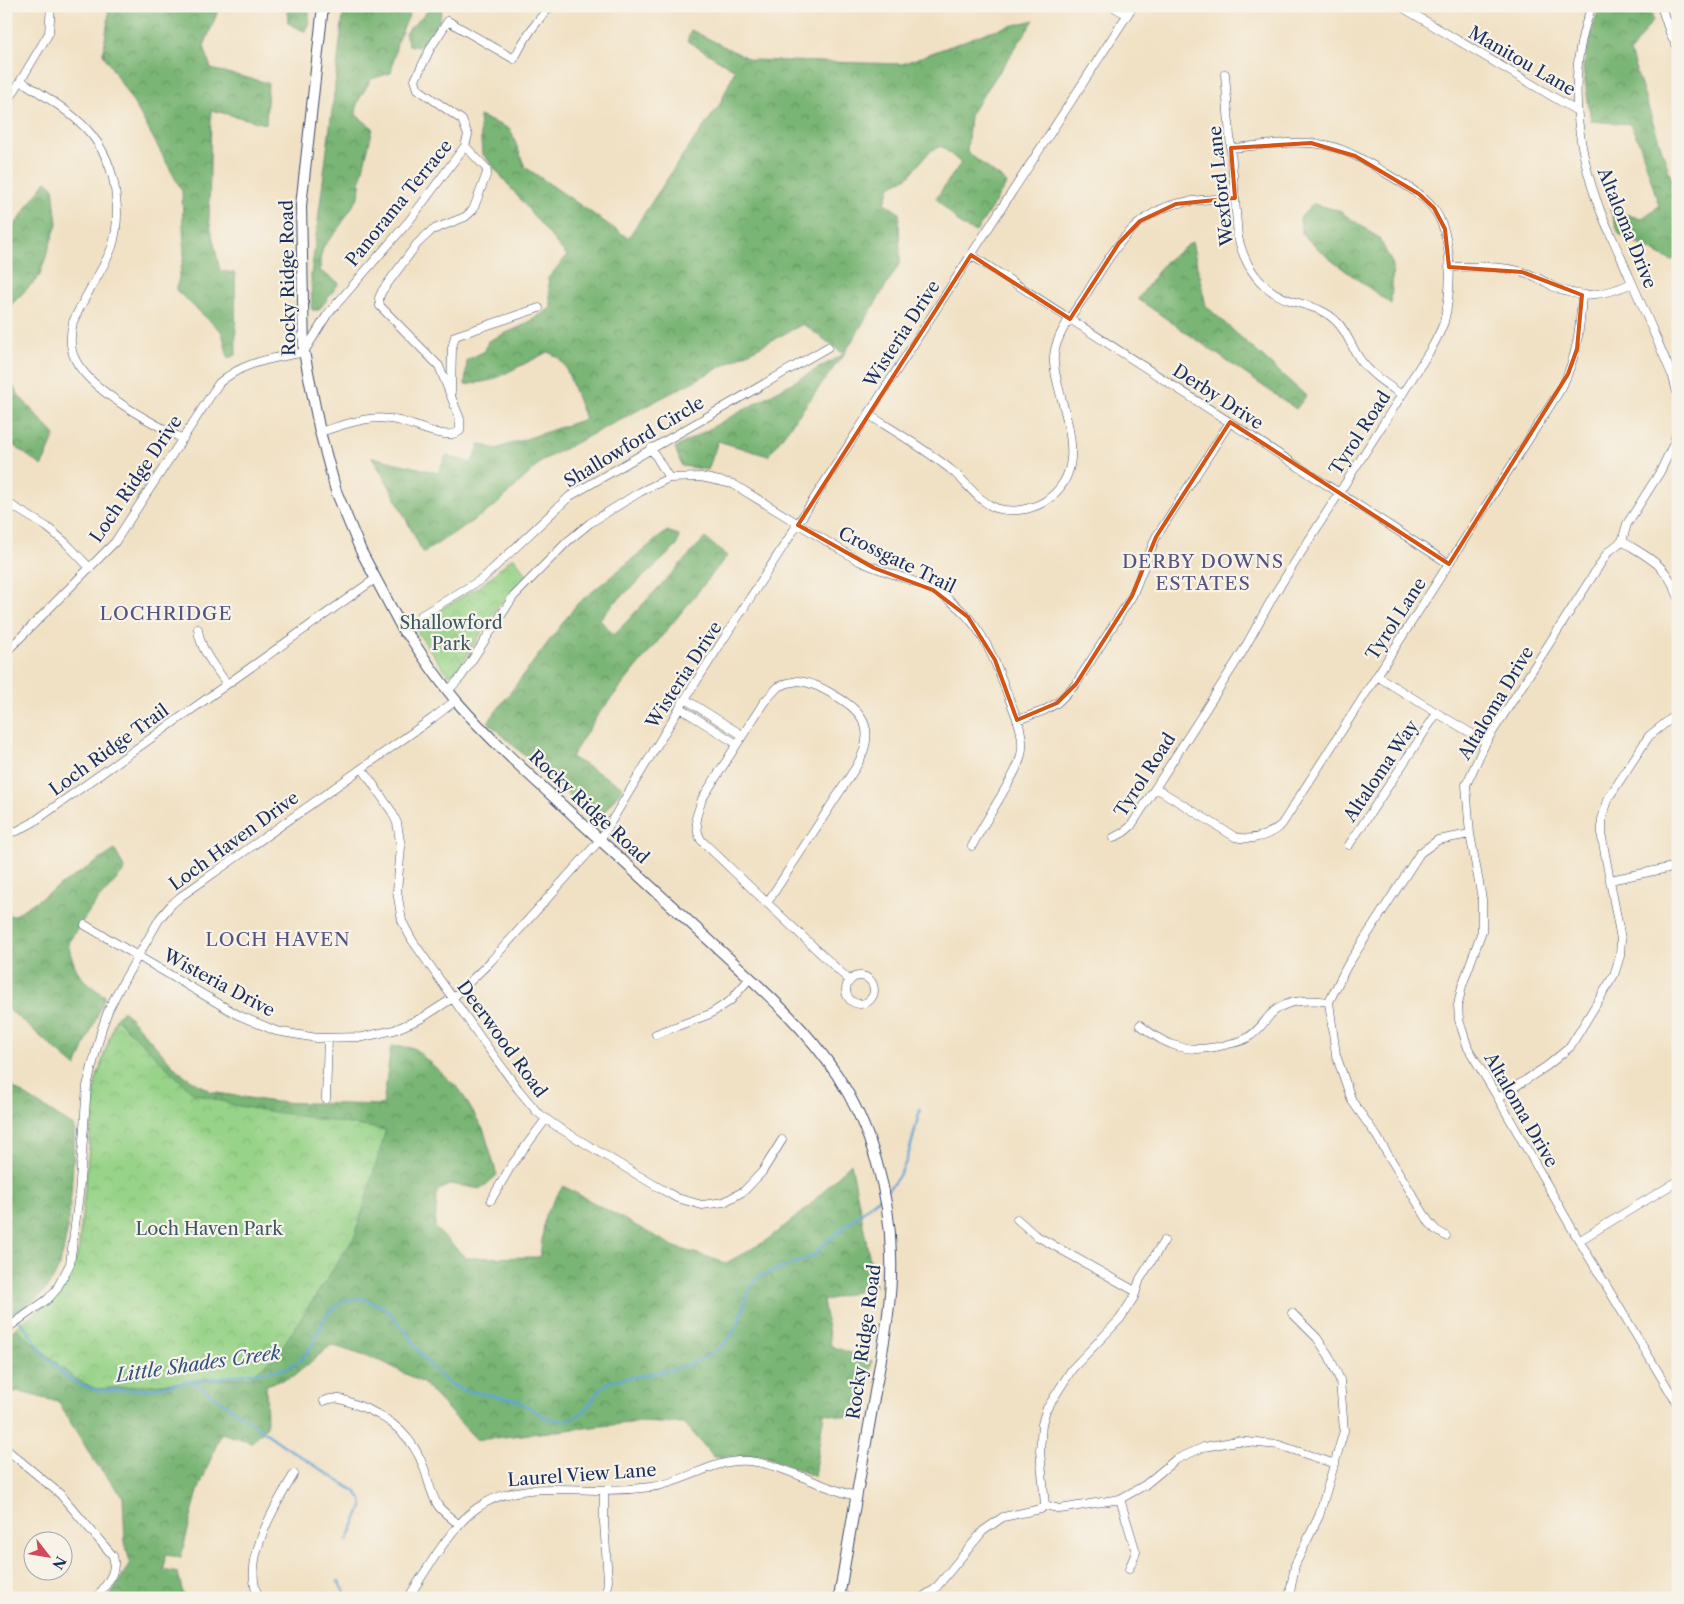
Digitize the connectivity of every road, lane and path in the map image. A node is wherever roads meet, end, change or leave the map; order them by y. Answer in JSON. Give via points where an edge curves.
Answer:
{"nodes":[{"id":1,"x":52,"y":6,"type":"edge"},
{"id":2,"x":323,"y":6,"type":"edge"},
{"id":3,"x":551,"y":6,"type":"edge"},
{"id":4,"x":1112,"y":6,"type":"edge"},
{"id":5,"x":1133,"y":6,"type":"edge"},
{"id":6,"x":1400,"y":6,"type":"edge"},
{"id":7,"x":1592,"y":6,"type":"edge"},
{"id":8,"x":1660,"y":6,"type":"edge"},
{"id":9,"x":1127,"y":15,"type":"junction"},
{"id":10,"x":1678,"y":47,"type":"edge"},
{"id":11,"x":1225,"y":74,"type":"dead end"},
{"id":12,"x":21,"y":82,"type":"junction"},
{"id":13,"x":6,"y":105,"type":"edge"},
{"id":14,"x":1578,"y":111,"type":"junction"},
{"id":15,"x":465,"y":146,"type":"junction"},
{"id":16,"x":1231,"y":148,"type":"junction"},
{"id":17,"x":1235,"y":198,"type":"junction"},
{"id":18,"x":971,"y":255,"type":"junction"},
{"id":19,"x":1449,"y":266,"type":"junction"},
{"id":20,"x":1632,"y":283,"type":"junction"},
{"id":21,"x":1582,"y":295,"type":"junction"},
{"id":22,"x":539,"y":308,"type":"dead end"},
{"id":23,"x":1070,"y":319,"type":"junction"},
{"id":24,"x":828,"y":347,"type":"dead end"},
{"id":25,"x":304,"y":352,"type":"junction"},
{"id":26,"x":1402,"y":395,"type":"junction"},
{"id":27,"x":1678,"y":396,"type":"edge"},
{"id":28,"x":451,"y":397,"type":"junction"},
{"id":29,"x":869,"y":415,"type":"junction"},
{"id":30,"x":1230,"y":422,"type":"junction"},
{"id":31,"x":1678,"y":423,"type":"edge"},
{"id":32,"x":320,"y":432,"type":"junction"},
{"id":33,"x":183,"y":440,"type":"junction"},
{"id":34,"x":651,"y":448,"type":"junction"},
{"id":35,"x":669,"y":478,"type":"junction"},
{"id":36,"x":1339,"y":493,"type":"junction"},
{"id":37,"x":6,"y":502,"type":"edge"},
{"id":38,"x":798,"y":525,"type":"junction"},
{"id":39,"x":1622,"y":540,"type":"junction"},
{"id":40,"x":1449,"y":564,"type":"junction"},
{"id":41,"x":90,"y":568,"type":"junction"},
{"id":42,"x":375,"y":579,"type":"junction"},
{"id":43,"x":1678,"y":596,"type":"edge"},
{"id":44,"x":420,"y":616,"type":"dead end"},
{"id":45,"x":198,"y":629,"type":"dead end"},
{"id":46,"x":6,"y":652,"type":"edge"},
{"id":47,"x":1378,"y":676,"type":"junction"},
{"id":48,"x":227,"y":684,"type":"junction"},
{"id":49,"x":448,"y":691,"type":"junction"},
{"id":50,"x":685,"y":699,"type":"junction"},
{"id":51,"x":456,"y":700,"type":"junction"},
{"id":52,"x":680,"y":708,"type":"junction"},
{"id":53,"x":1678,"y":713,"type":"edge"},
{"id":54,"x":1437,"y":714,"type":"junction"},
{"id":55,"x":1017,"y":720,"type":"junction"},
{"id":56,"x":742,"y":735,"type":"junction"},
{"id":57,"x":1486,"y":742,"type":"junction"},
{"id":58,"x":737,"y":744,"type":"junction"},
{"id":59,"x":362,"y":768,"type":"junction"},
{"id":60,"x":1156,"y":788,"type":"junction"},
{"id":61,"x":6,"y":833,"type":"edge"},
{"id":62,"x":1470,"y":834,"type":"junction"},
{"id":63,"x":1113,"y":838,"type":"dead end"},
{"id":64,"x":600,"y":840,"type":"junction"},
{"id":65,"x":1350,"y":845,"type":"dead end"},
{"id":66,"x":972,"y":846,"type":"dead end"},
{"id":67,"x":1678,"y":866,"type":"edge"},
{"id":68,"x":1610,"y":880,"type":"junction"},
{"id":69,"x":767,"y":903,"type":"junction"},
{"id":70,"x":85,"y":925,"type":"dead end"},
{"id":71,"x":139,"y":956,"type":"junction"},
{"id":72,"x":750,"y":978,"type":"junction"},
{"id":73,"x":850,"y":981,"type":"dead end"},
{"id":74,"x":453,"y":998,"type":"junction"},
{"id":75,"x":1329,"y":1002,"type":"junction"},
{"id":76,"x":1140,"y":1025,"type":"dead end"},
{"id":77,"x":656,"y":1034,"type":"dead end"},
{"id":78,"x":328,"y":1038,"type":"junction"},
{"id":79,"x":1498,"y":1098,"type":"junction"},
{"id":80,"x":326,"y":1099,"type":"dead end"},
{"id":81,"x":546,"y":1119,"type":"junction"},
{"id":82,"x":782,"y":1140,"type":"dead end"},
{"id":83,"x":1678,"y":1181,"type":"edge"},
{"id":84,"x":491,"y":1200,"type":"dead end"},
{"id":85,"x":1017,"y":1219,"type":"dead end"},
{"id":86,"x":1446,"y":1236,"type":"dead end"},
{"id":87,"x":1580,"y":1240,"type":"junction"},
{"id":88,"x":1164,"y":1242,"type":"dead end"},
{"id":89,"x":1135,"y":1291,"type":"junction"},
{"id":90,"x":1292,"y":1312,"type":"dead end"},
{"id":91,"x":7,"y":1329,"type":"edge"},
{"id":92,"x":324,"y":1401,"type":"dead end"},
{"id":93,"x":1678,"y":1405,"type":"edge"},
{"id":94,"x":6,"y":1449,"type":"edge"},
{"id":95,"x":1335,"y":1464,"type":"junction"},
{"id":96,"x":294,"y":1474,"type":"dead end"},
{"id":97,"x":604,"y":1490,"type":"junction"},
{"id":98,"x":856,"y":1496,"type":"junction"},
{"id":99,"x":1120,"y":1499,"type":"junction"},
{"id":100,"x":1046,"y":1505,"type":"junction"},
{"id":101,"x":459,"y":1525,"type":"junction"},
{"id":102,"x":1129,"y":1569,"type":"dead end"},
{"id":103,"x":840,"y":1596,"type":"edge"},
{"id":104,"x":97,"y":1598,"type":"edge"},
{"id":105,"x":259,"y":1598,"type":"edge"},
{"id":106,"x":408,"y":1598,"type":"edge"},
{"id":107,"x":606,"y":1598,"type":"edge"},
{"id":108,"x":850,"y":1598,"type":"edge"},
{"id":109,"x":921,"y":1598,"type":"edge"},
{"id":110,"x":1289,"y":1598,"type":"edge"}],
"edges":[{"from":1,"to":12,"type":"street","via":[[49,33]]},
{"from":2,"to":25,"type":"main road","name":"Rocky Ridge Road","via":[[301,206]]},
{"from":3,"to":15,"type":"street","name":"Panorama Terrace","via":[[525,38],[514,59],[448,21],[431,47],[416,84],[418,89],[462,120],[468,135]]},
{"from":4,"to":9,"type":"street"},
{"from":5,"to":9,"type":"street","name":"Wisteria Drive"},
{"from":6,"to":14,"type":"street","name":"Manitou Lane"},
{"from":7,"to":14,"type":"street","name":"Altaloma Drive","via":[[1578,58]]},
{"from":8,"to":10,"type":"street"},
{"from":9,"to":18,"type":"street","name":"Wisteria Drive"},
{"from":11,"to":16,"type":"street","name":"Wexford Lane"},
{"from":12,"to":13,"type":"street"},
{"from":12,"to":33,"type":"street","via":[[66,109],[93,136],[113,174],[118,213],[112,245],[73,322],[71,346],[76,361],[102,390]]},
{"from":14,"to":20,"type":"street","name":"Altaloma Drive","via":[[1581,143],[1595,194]]},
{"from":15,"to":25,"type":"street","name":"Panorama Terrace","via":[[409,221],[327,315]]},
{"from":15,"to":28,"type":"street","via":[[487,173],[473,210],[465,217],[432,230],[417,244],[382,291],[378,302],[439,366]]},
{"from":16,"to":17,"type":"street","name":"Wexford Lane"},
{"from":16,"to":19,"type":"street","name":"Tyrol Road","via":[[1311,143],[1340,150],[1370,163],[1419,194],[1434,208],[1445,229]]},
{"from":17,"to":23,"type":"street","via":[[1176,204],[1140,221],[1119,243]]},
{"from":17,"to":26,"type":"street","name":"Wexford Lane","via":[[1241,249],[1258,280],[1279,296],[1332,317],[1366,366]]},
{"from":18,"to":23,"type":"street","name":"Derby Drive"},
{"from":18,"to":29,"type":"street","name":"Wisteria Drive"},
{"from":19,"to":21,"type":"street","via":[[1494,267],[1522,272],[1564,291]]},
{"from":19,"to":26,"type":"street","name":"Tyrol Road","via":[[1443,323],[1431,350]]},
{"from":20,"to":21,"type":"street","via":[[1602,294]]},
{"from":20,"to":27,"type":"street","name":"Altaloma Drive","via":[[1673,376]]},
{"from":21,"to":40,"type":"street","name":"Tyrol Lane","via":[[1577,349],[1565,380]]},
{"from":22,"to":28,"type":"street","via":[[455,336]]},
{"from":23,"to":29,"type":"street","via":[[1056,346],[1054,366],[1071,436],[1072,456],[1064,483],[1050,498],[1035,507],[1012,510],[992,506],[941,462]]},
{"from":23,"to":30,"type":"street","name":"Derby Drive"},
{"from":24,"to":34,"type":"street","name":"Shallowford Circle"},
{"from":25,"to":32,"type":"main road","name":"Rocky Ridge Road"},
{"from":25,"to":33,"type":"street","name":"Loch Ridge Drive","via":[[256,362],[230,373],[219,384]]},
{"from":26,"to":36,"type":"street","name":"Tyrol Road"},
{"from":28,"to":32,"type":"street","via":[[460,420],[460,432],[455,435],[382,417]]},
{"from":29,"to":38,"type":"street","name":"Wisteria Drive"},
{"from":30,"to":36,"type":"street","name":"Derby Drive"},
{"from":30,"to":55,"type":"street","via":[[1156,537],[1132,596],[1076,684],[1057,703]]},
{"from":31,"to":39,"type":"street","name":"Altaloma Drive","via":[[1674,443],[1627,524]]},
{"from":32,"to":42,"type":"main road","name":"Rocky Ridge Road","via":[[336,491]]},
{"from":33,"to":41,"type":"street","name":"Loch Ridge Drive","via":[[115,542]]},
{"from":34,"to":35,"type":"street"},
{"from":34,"to":44,"type":"street","name":"Shallowford Circle","via":[[570,496],[482,579]]},
{"from":35,"to":38,"type":"street","name":"Crossgate Trail","via":[[702,477],[733,484]]},
{"from":35,"to":49,"type":"street","via":[[590,523],[568,541],[513,597],[461,677]]},
{"from":36,"to":40,"type":"street","name":"Derby Drive"},
{"from":36,"to":60,"type":"street","name":"Tyrol Road"},
{"from":37,"to":41,"type":"street","via":[[47,527]]},
{"from":38,"to":50,"type":"street","name":"Wisteria Drive"},
{"from":38,"to":55,"type":"street","name":"Crossgate Trail","via":[[858,561],[923,585],[960,609],[988,645]]},
{"from":39,"to":43,"type":"street","via":[[1659,564]]},
{"from":39,"to":57,"type":"street","name":"Altaloma Drive","via":[[1608,552]]},
{"from":40,"to":47,"type":"street","name":"Tyrol Lane"},
{"from":41,"to":46,"type":"street","name":"Loch Ridge Drive"},
{"from":42,"to":48,"type":"street","name":"Loch Ridge Trail"},
{"from":42,"to":49,"type":"main road","name":"Rocky Ridge Road","via":[[404,632]]},
{"from":45,"to":48,"type":"street","via":[[202,648]]},
{"from":47,"to":54,"type":"street"},
{"from":47,"to":60,"type":"street","name":"Tyrol Lane","via":[[1287,817],[1270,834],[1249,839],[1234,837]]},
{"from":48,"to":61,"type":"street","name":"Loch Ridge Trail","via":[[32,823]]},
{"from":49,"to":51,"type":"main road","name":"Rocky Ridge Road"},
{"from":50,"to":52,"type":"street","name":"Wisteria Drive"},
{"from":50,"to":56,"type":"street"},
{"from":51,"to":59,"type":"street","name":"Loch Haven Drive"},
{"from":51,"to":64,"type":"main road","name":"Rocky Ridge Road","via":[[498,745]]},
{"from":52,"to":58,"type":"street"},
{"from":52,"to":64,"type":"street","name":"Wisteria Drive"},
{"from":53,"to":68,"type":"street","via":[[1649,736],[1609,797],[1602,819],[1602,838]]},
{"from":54,"to":57,"type":"street"},
{"from":54,"to":65,"type":"street","name":"Altaloma Way"},
{"from":55,"to":66,"type":"street","name":"Crossgate Trail","via":[[1022,738],[1021,756]]},
{"from":56,"to":58,"type":"street"},
{"from":56,"to":69,"type":"street","via":[[771,693],[788,682],[798,681],[816,685],[854,707],[867,732],[863,755],[856,767]]},
{"from":57,"to":62,"type":"street","name":"Altaloma Drive","via":[[1466,785]]},
{"from":58,"to":69,"type":"street","via":[[702,799],[696,826],[706,846]]},
{"from":59,"to":71,"type":"street","name":"Loch Haven Drive","via":[[180,897],[165,911]]},
{"from":59,"to":74,"type":"street","name":"Deerwood Road","via":[[398,823],[401,847],[397,891],[402,921]]},
{"from":60,"to":63,"type":"street","name":"Tyrol Road","via":[[1131,826]]},
{"from":62,"to":75,"type":"street","via":[[1438,840],[1420,853],[1347,966]]},
{"from":62,"to":79,"type":"street","name":"Altaloma Drive","via":[[1482,899],[1482,931],[1462,986],[1459,1020],[1468,1048]]},
{"from":64,"to":72,"type":"main road","name":"Rocky Ridge Road"},
{"from":64,"to":74,"type":"street","name":"Wisteria Drive","via":[[490,962]]},
{"from":67,"to":68,"type":"street"},
{"from":68,"to":79,"type":"street","via":[[1620,939],[1620,956],[1614,975],[1570,1047]]},
{"from":69,"to":73,"type":"street"},
{"from":70,"to":71,"type":"street","name":"Wisteria Drive"},
{"from":71,"to":78,"type":"street","name":"Wisteria Drive","via":[[246,1018],[276,1031]]},
{"from":71,"to":91,"type":"street","name":"Loch Haven Drive","via":[[108,1011],[87,1086],[70,1264],[48,1299]]},
{"from":72,"to":77,"type":"street","via":[[730,1000],[710,1014]]},
{"from":72,"to":98,"type":"main road","name":"Rocky Ridge Road","via":[[796,1023],[830,1064],[846,1090],[879,1173],[892,1254],[890,1297]]},
{"from":74,"to":78,"type":"street","name":"Wisteria Drive","via":[[422,1018],[394,1030],[363,1037]]},
{"from":74,"to":81,"type":"street","name":"Deerwood Road","via":[[518,1089]]},
{"from":75,"to":76,"type":"street","via":[[1310,1000],[1288,1004],[1272,1014],[1246,1040],[1210,1049],[1186,1049],[1173,1045],[1157,1039]]},
{"from":75,"to":86,"type":"street","via":[[1336,1055],[1352,1101],[1429,1222]]},
{"from":78,"to":80,"type":"street"},
{"from":79,"to":87,"type":"street","name":"Altaloma Drive"},
{"from":81,"to":82,"type":"street","name":"Deerwood Road","via":[[677,1198],[702,1205],[724,1202],[744,1192],[762,1172]]},
{"from":81,"to":84,"type":"street","via":[[511,1166]]},
{"from":83,"to":87,"type":"street"},
{"from":85,"to":89,"type":"street","via":[[1036,1235]]},
{"from":87,"to":93,"type":"street","name":"Altaloma Drive"},
{"from":88,"to":89,"type":"street"},
{"from":89,"to":100,"type":"street","via":[[1120,1319],[1072,1369],[1046,1410],[1040,1451]]},
{"from":90,"to":95,"type":"street","via":[[1317,1338],[1340,1380],[1344,1431]]},
{"from":92,"to":101,"type":"street","via":[[342,1399],[397,1426],[416,1451],[439,1507]]},
{"from":94,"to":104,"type":"street","via":[[60,1494],[113,1556],[114,1571]]},
{"from":95,"to":99,"type":"street","via":[[1279,1445],[1237,1441],[1204,1447],[1175,1460],[1146,1485]]},
{"from":95,"to":110,"type":"street","via":[[1319,1516],[1295,1565]]},
{"from":96,"to":105,"type":"street","via":[[273,1510],[258,1550],[253,1583]]},
{"from":97,"to":98,"type":"street","name":"Laurel View Lane","via":[[657,1486],[716,1465],[741,1461],[776,1466]]},
{"from":97,"to":101,"type":"street","name":"Laurel View Lane","via":[[555,1488],[519,1492],[485,1502]]},
{"from":97,"to":107,"type":"street"},
{"from":98,"to":103,"type":"main road","name":"Rocky Ridge Road"},
{"from":99,"to":100,"type":"street","via":[[1060,1509]]},
{"from":99,"to":102,"type":"street","via":[[1136,1552]]},
{"from":100,"to":109,"type":"street","via":[[1003,1517],[983,1531],[935,1589]]},
{"from":101,"to":106,"type":"street","name":"Laurel View Lane"},
{"from":103,"to":108,"type":"street"}]}
